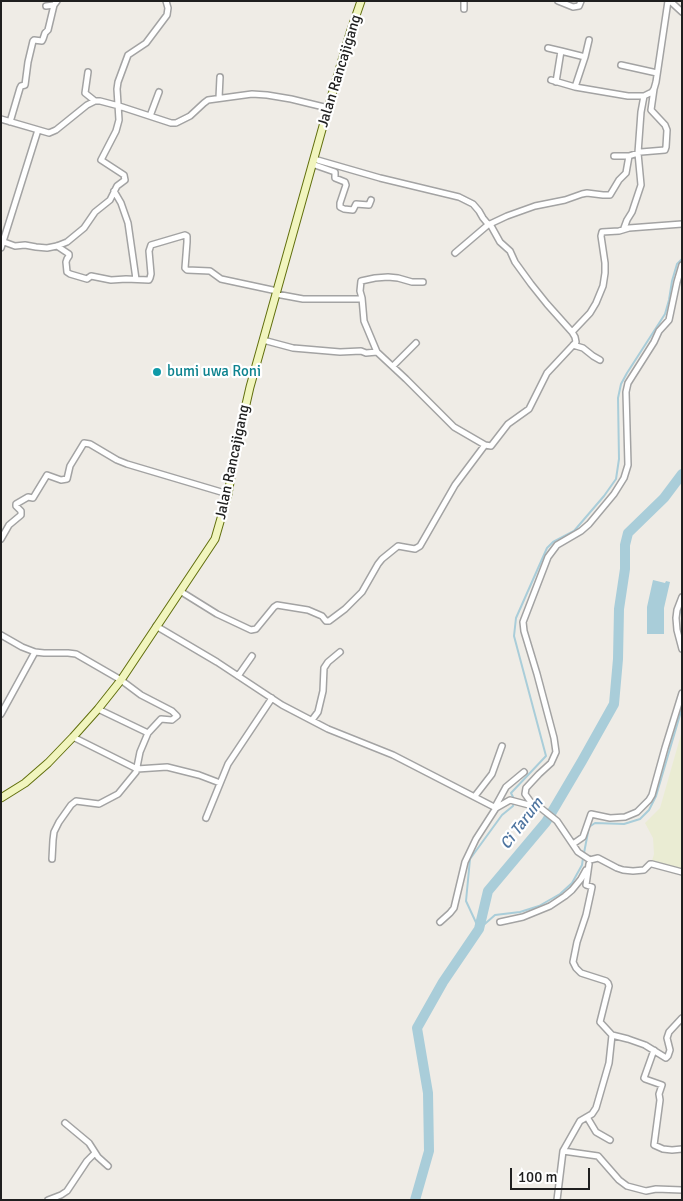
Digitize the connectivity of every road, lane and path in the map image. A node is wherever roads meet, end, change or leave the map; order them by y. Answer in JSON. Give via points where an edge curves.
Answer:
{"nodes":[{"id":1,"x":166,"y":1,"type":"edge"},
{"id":2,"x":361,"y":1,"type":"edge"},
{"id":3,"x":464,"y":1,"type":"edge"},
{"id":4,"x":558,"y":1,"type":"edge"},
{"id":5,"x":581,"y":1,"type":"edge"},
{"id":6,"x":669,"y":1,"type":"edge"},
{"id":7,"x":55,"y":3,"type":"edge"},
{"id":8,"x":46,"y":6,"type":"dead end"},
{"id":9,"x":464,"y":9,"type":"dead end"},
{"id":10,"x":682,"y":12,"type":"edge"},
{"id":11,"x":589,"y":40,"type":"dead end"},
{"id":12,"x":548,"y":48,"type":"dead end"},
{"id":13,"x":561,"y":51,"type":"junction"},
{"id":14,"x":585,"y":57,"type":"junction"},
{"id":15,"x":621,"y":66,"type":"dead end"},
{"id":16,"x":88,"y":72,"type":"dead end"},
{"id":17,"x":657,"y":73,"type":"junction"},
{"id":18,"x":220,"y":77,"type":"dead end"},
{"id":19,"x":575,"y":87,"type":"junction"},
{"id":20,"x":654,"y":89,"type":"junction"},
{"id":21,"x":159,"y":92,"type":"dead end"},
{"id":22,"x":644,"y":96,"type":"junction"},
{"id":23,"x":219,"y":98,"type":"junction"},
{"id":24,"x":95,"y":102,"type":"junction"},
{"id":25,"x":119,"y":106,"type":"junction"},
{"id":26,"x":328,"y":108,"type":"junction"},
{"id":27,"x":150,"y":116,"type":"junction"},
{"id":28,"x":1,"y":119,"type":"edge"},
{"id":29,"x":10,"y":122,"type":"junction"},
{"id":30,"x":38,"y":130,"type":"junction"},
{"id":31,"x":638,"y":153,"type":"junction"},
{"id":32,"x":614,"y":156,"type":"dead end"},
{"id":33,"x":629,"y":156,"type":"junction"},
{"id":34,"x":313,"y":161,"type":"junction"},
{"id":35,"x":114,"y":191,"type":"junction"},
{"id":36,"x":371,"y":200,"type":"dead end"},
{"id":37,"x":490,"y":224,"type":"junction"},
{"id":38,"x":682,"y":224,"type":"edge"},
{"id":39,"x":624,"y":228,"type":"junction"},
{"id":40,"x":4,"y":242,"type":"junction"},
{"id":41,"x":57,"y":246,"type":"junction"},
{"id":42,"x":1,"y":248,"type":"edge"},
{"id":43,"x":455,"y":252,"type":"dead end"},
{"id":44,"x":682,"y":265,"type":"edge"},
{"id":45,"x":136,"y":279,"type":"junction"},
{"id":46,"x":423,"y":282,"type":"dead end"},
{"id":47,"x":276,"y":292,"type":"junction"},
{"id":48,"x":362,"y":299,"type":"junction"},
{"id":49,"x":572,"y":332,"type":"junction"},
{"id":50,"x":263,"y":340,"type":"junction"},
{"id":51,"x":416,"y":343,"type":"dead end"},
{"id":52,"x":573,"y":345,"type":"junction"},
{"id":53,"x":377,"y":352,"type":"junction"},
{"id":54,"x":600,"y":360,"type":"dead end"},
{"id":55,"x":393,"y":366,"type":"junction"},
{"id":56,"x":484,"y":445,"type":"junction"},
{"id":57,"x":228,"y":494,"type":"junction"},
{"id":58,"x":1,"y":539,"type":"edge"},
{"id":59,"x":180,"y":592,"type":"junction"},
{"id":60,"x":682,"y":598,"type":"edge"},
{"id":61,"x":156,"y":626,"type":"junction"},
{"id":62,"x":1,"y":635,"type":"edge"},
{"id":63,"x":682,"y":650,"type":"edge"},
{"id":64,"x":35,"y":652,"type":"junction"},
{"id":65,"x":340,"y":652,"type":"dead end"},
{"id":66,"x":252,"y":656,"type":"dead end"},
{"id":67,"x":238,"y":676,"type":"junction"},
{"id":68,"x":121,"y":680,"type":"junction"},
{"id":69,"x":682,"y":693,"type":"edge"},
{"id":70,"x":272,"y":698,"type":"junction"},
{"id":71,"x":98,"y":709,"type":"junction"},
{"id":72,"x":1,"y":714,"type":"edge"},
{"id":73,"x":312,"y":720,"type":"junction"},
{"id":74,"x":148,"y":733,"type":"junction"},
{"id":75,"x":74,"y":737,"type":"junction"},
{"id":76,"x":502,"y":746,"type":"dead end"},
{"id":77,"x":137,"y":769,"type":"junction"},
{"id":78,"x":524,"y":772,"type":"dead end"},
{"id":79,"x":220,"y":783,"type":"junction"},
{"id":80,"x":475,"y":796,"type":"junction"},
{"id":81,"x":1,"y":798,"type":"edge"},
{"id":82,"x":533,"y":805,"type":"junction"},
{"id":83,"x":495,"y":807,"type":"junction"},
{"id":84,"x":206,"y":818,"type":"dead end"},
{"id":85,"x":573,"y":844,"type":"junction"},
{"id":86,"x":52,"y":859,"type":"dead end"},
{"id":87,"x":589,"y":861,"type":"junction"},
{"id":88,"x":682,"y":872,"type":"edge"},
{"id":89,"x":440,"y":922,"type":"dead end"},
{"id":90,"x":500,"y":922,"type":"dead end"},
{"id":91,"x":682,"y":1018,"type":"edge"},
{"id":92,"x":612,"y":1036,"type":"junction"},
{"id":93,"x":654,"y":1050,"type":"junction"},
{"id":94,"x":587,"y":1118,"type":"junction"},
{"id":95,"x":65,"y":1123,"type":"dead end"},
{"id":96,"x":610,"y":1140,"type":"dead end"},
{"id":97,"x":682,"y":1149,"type":"edge"},
{"id":98,"x":564,"y":1151,"type":"junction"},
{"id":99,"x":96,"y":1152,"type":"junction"},
{"id":100,"x":108,"y":1166,"type":"dead end"},
{"id":101,"x":682,"y":1190,"type":"edge"},
{"id":102,"x":48,"y":1200,"type":"edge"},
{"id":103,"x":557,"y":1200,"type":"edge"}],
"edges":[{"from":1,"to":25,"type":"street","via":[[168,10],[165,17],[146,43],[128,55],[118,82]]},
{"from":2,"to":26,"type":"main road","name":"Jalan Rancajigang"},
{"from":3,"to":9,"type":"street"},
{"from":4,"to":5,"type":"street","via":[[573,7],[579,6]]},
{"from":6,"to":10,"type":"street"},
{"from":6,"to":17,"type":"street"},
{"from":7,"to":8,"type":"street"},
{"from":7,"to":29,"type":"street","via":[[42,41],[33,41],[25,85],[20,88]]},
{"from":11,"to":14,"type":"street"},
{"from":12,"to":13,"type":"street"},
{"from":13,"to":14,"type":"street"},
{"from":13,"to":19,"type":"street","via":[[554,81]]},
{"from":14,"to":19,"type":"street"},
{"from":15,"to":17,"type":"street"},
{"from":16,"to":24,"type":"street","via":[[85,93]]},
{"from":17,"to":20,"type":"street"},
{"from":18,"to":23,"type":"street"},
{"from":19,"to":22,"type":"street"},
{"from":20,"to":22,"type":"street"},
{"from":20,"to":31,"type":"street","via":[[651,110],[667,130],[666,147],[663,152]]},
{"from":21,"to":27,"type":"street"},
{"from":22,"to":31,"type":"street"},
{"from":23,"to":26,"type":"street","via":[[267,95]]},
{"from":23,"to":27,"type":"street","via":[[206,101],[190,116],[173,123]]},
{"from":24,"to":25,"type":"street"},
{"from":24,"to":30,"type":"street","via":[[54,132]]},
{"from":25,"to":27,"type":"street"},
{"from":25,"to":35,"type":"street","via":[[116,131],[101,160],[125,177]]},
{"from":26,"to":34,"type":"main road","name":"Jalan Rancajigang"},
{"from":28,"to":29,"type":"street"},
{"from":29,"to":30,"type":"street"},
{"from":30,"to":40,"type":"street"},
{"from":31,"to":33,"type":"street"},
{"from":31,"to":39,"type":"street","via":[[641,185]]},
{"from":32,"to":33,"type":"street"},
{"from":33,"to":37,"type":"street","via":[[626,173],[606,196],[582,194],[525,209]]},
{"from":34,"to":36,"type":"street","via":[[335,172],[335,178],[345,182],[340,207],[353,210],[356,204],[369,205]]},
{"from":34,"to":37,"type":"street","via":[[458,197],[473,204]]},
{"from":34,"to":47,"type":"main road","name":"Jalan Rancajigang"},
{"from":35,"to":41,"type":"street","via":[[75,236]]},
{"from":35,"to":45,"type":"street","via":[[128,223]]},
{"from":37,"to":43,"type":"street"},
{"from":37,"to":49,"type":"street","via":[[531,284]]},
{"from":38,"to":39,"type":"street"},
{"from":39,"to":49,"type":"street","via":[[602,233],[603,286],[593,309]]},
{"from":40,"to":41,"type":"street","via":[[15,246]]},
{"from":40,"to":42,"type":"street"},
{"from":41,"to":45,"type":"street","via":[[70,256],[66,266],[70,274],[87,279],[91,276],[112,280]]},
{"from":44,"to":82,"type":"street","via":[[669,320],[628,383],[628,465],[624,478],[589,524],[557,545],[548,557],[523,622],[556,752],[551,763],[526,788],[525,794]]},
{"from":45,"to":47,"type":"street","via":[[150,278],[151,245],[185,234],[187,270],[210,271],[221,279]]},
{"from":46,"to":48,"type":"street","via":[[388,277],[364,280],[360,283]]},
{"from":47,"to":48,"type":"street","via":[[302,299]]},
{"from":47,"to":50,"type":"main road","name":"Jalan Rancajigang"},
{"from":48,"to":53,"type":"street","via":[[364,321]]},
{"from":49,"to":52,"type":"street","via":[[576,340]]},
{"from":50,"to":53,"type":"street","via":[[305,350]]},
{"from":50,"to":57,"type":"main road","name":"Jalan Rancajigang","via":[[240,428]]},
{"from":51,"to":55,"type":"street"},
{"from":52,"to":54,"type":"street"},
{"from":52,"to":56,"type":"street","via":[[545,377],[529,409],[508,424],[491,446]]},
{"from":53,"to":55,"type":"street"},
{"from":55,"to":56,"type":"street","via":[[454,427]]},
{"from":56,"to":59,"type":"street","via":[[455,485],[420,546],[415,549],[398,546],[382,559],[362,592],[329,621],[308,610],[277,605],[256,629],[251,630]]},
{"from":57,"to":58,"type":"street","via":[[127,464],[84,443],[69,468],[66,480],[48,475],[33,498],[28,497],[16,504],[21,515],[9,525]]},
{"from":57,"to":59,"type":"main road","name":"Jalan Rancajigang","via":[[215,539]]},
{"from":59,"to":61,"type":"main road","name":"Jalan Rancajigang"},
{"from":60,"to":63,"type":"street","via":[[677,610],[676,630]]},
{"from":61,"to":67,"type":"street"},
{"from":61,"to":68,"type":"main road","name":"Jalan Rancajigang"},
{"from":62,"to":64,"type":"street"},
{"from":64,"to":68,"type":"street","via":[[74,654]]},
{"from":64,"to":72,"type":"street"},
{"from":65,"to":73,"type":"street","via":[[324,668],[323,691],[318,712]]},
{"from":66,"to":67,"type":"street"},
{"from":67,"to":70,"type":"street"},
{"from":68,"to":71,"type":"main road","name":"Jalan Rancajigang"},
{"from":68,"to":74,"type":"street","via":[[177,716],[172,720],[161,719]]},
{"from":69,"to":85,"type":"street","via":[[649,800],[642,809],[629,816],[614,818],[593,814],[583,837]]},
{"from":70,"to":73,"type":"street"},
{"from":70,"to":79,"type":"street","via":[[233,755]]},
{"from":71,"to":74,"type":"street"},
{"from":71,"to":75,"type":"main road","name":"Jalan Rancajigang"},
{"from":73,"to":80,"type":"street","via":[[394,755]]},
{"from":74,"to":77,"type":"street","via":[[138,757]]},
{"from":75,"to":77,"type":"street"},
{"from":75,"to":81,"type":"main road","name":"Jalan Rancajigang","via":[[25,783]]},
{"from":76,"to":80,"type":"street","via":[[492,774]]},
{"from":77,"to":79,"type":"street","via":[[167,767]]},
{"from":77,"to":86,"type":"street","via":[[118,794],[103,803],[74,802],[54,832]]},
{"from":78,"to":83,"type":"street","via":[[506,787]]},
{"from":79,"to":84,"type":"street"},
{"from":80,"to":83,"type":"street"},
{"from":82,"to":83,"type":"street","via":[[510,800]]},
{"from":82,"to":85,"type":"street","via":[[557,821]]},
{"from":83,"to":89,"type":"street","via":[[465,862],[454,908]]},
{"from":85,"to":87,"type":"street"},
{"from":87,"to":88,"type":"street","via":[[598,858],[623,870],[644,870],[652,864]]},
{"from":87,"to":90,"type":"street","via":[[585,873],[565,896],[523,917]]},
{"from":87,"to":92,"type":"street","via":[[586,885],[592,887],[573,962],[581,973],[608,983],[600,1022]]},
{"from":91,"to":93,"type":"street","via":[[669,1031],[668,1056],[666,1058]]},
{"from":92,"to":93,"type":"street"},
{"from":92,"to":94,"type":"street","via":[[609,1063],[596,1108]]},
{"from":93,"to":97,"type":"street","via":[[644,1078],[662,1085],[654,1145],[663,1149]]},
{"from":94,"to":96,"type":"street","via":[[596,1132]]},
{"from":94,"to":98,"type":"street","via":[[580,1120]]},
{"from":95,"to":99,"type":"street"},
{"from":98,"to":101,"type":"street","via":[[598,1156],[627,1186],[646,1191]]},
{"from":98,"to":103,"type":"street"},
{"from":99,"to":100,"type":"street"},
{"from":99,"to":102,"type":"street","via":[[67,1191]]}]}
